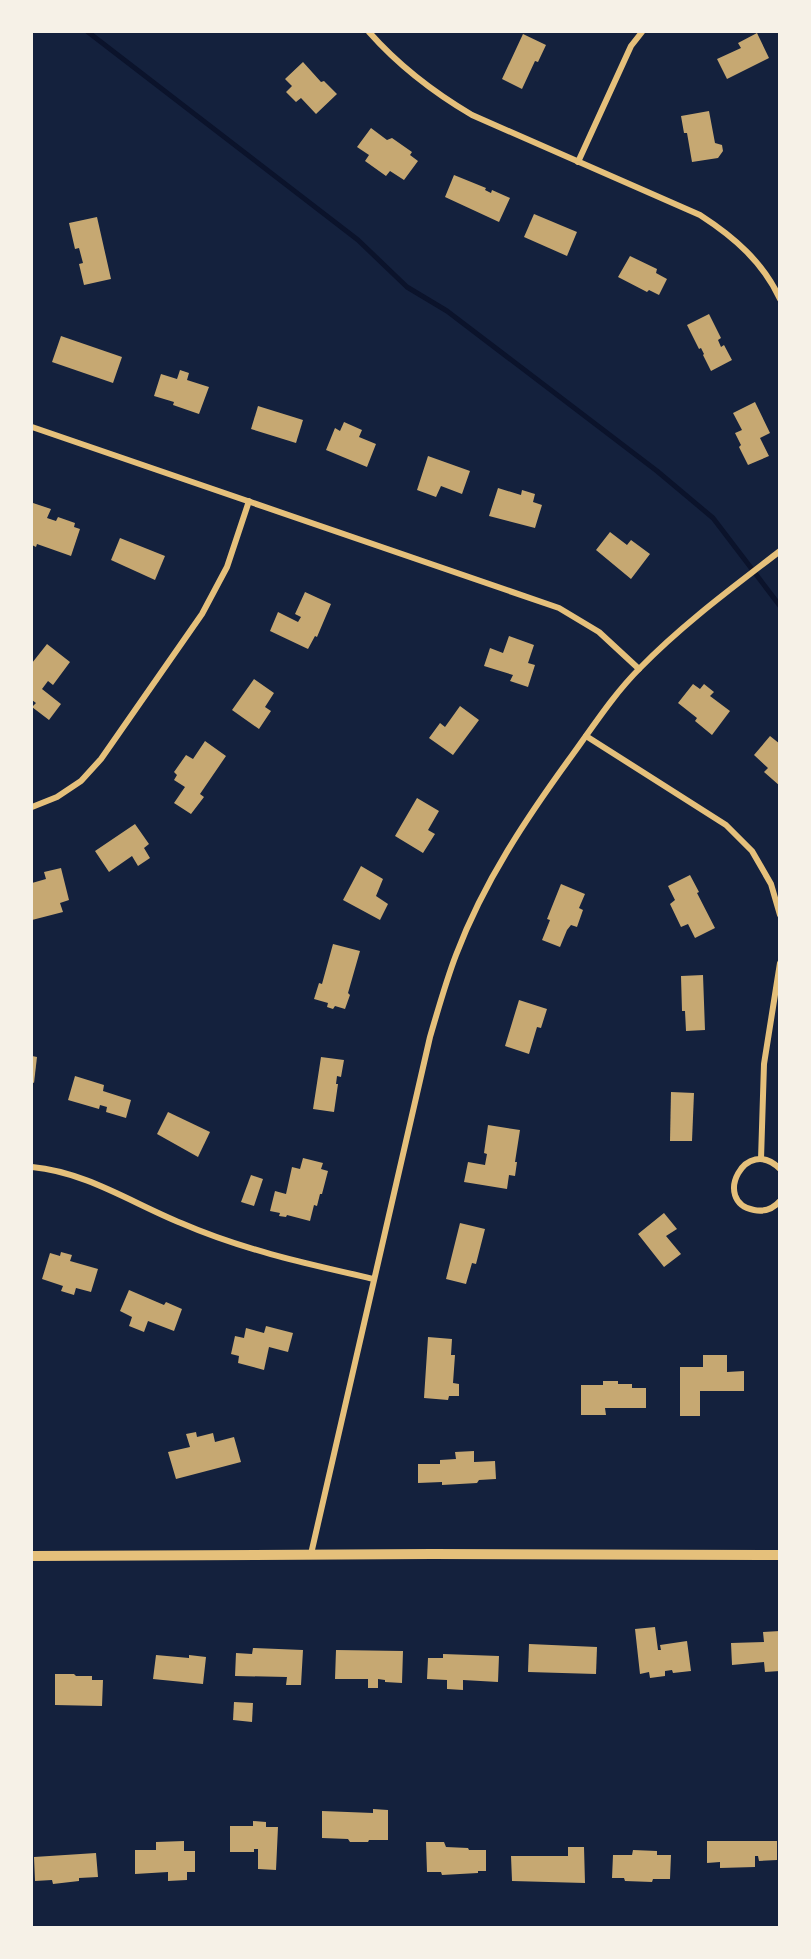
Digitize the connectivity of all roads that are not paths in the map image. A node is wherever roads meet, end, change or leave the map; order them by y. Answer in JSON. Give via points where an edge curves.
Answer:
{"nodes":[{"id":1,"x":369,"y":32,"type":"edge"},
{"id":2,"x":642,"y":32,"type":"edge"},
{"id":3,"x":578,"y":162,"type":"junction"},
{"id":4,"x":780,"y":300,"type":"edge"},
{"id":5,"x":32,"y":427,"type":"edge"},
{"id":6,"x":249,"y":501,"type":"junction"},
{"id":7,"x":780,"y":551,"type":"edge"},
{"id":8,"x":639,"y":669,"type":"junction"},
{"id":9,"x":586,"y":736,"type":"junction"},
{"id":10,"x":32,"y":807,"type":"edge"},
{"id":11,"x":780,"y":915,"type":"edge"},
{"id":12,"x":780,"y":963,"type":"edge"},
{"id":13,"x":761,"y":1159,"type":"junction"},
{"id":14,"x":32,"y":1167,"type":"edge"},
{"id":15,"x":780,"y":1169,"type":"edge"},
{"id":16,"x":780,"y":1201,"type":"edge"},
{"id":17,"x":374,"y":1279,"type":"junction"},
{"id":18,"x":311,"y":1554,"type":"junction"},
{"id":19,"x":780,"y":1554,"type":"edge"},
{"id":20,"x":32,"y":1556,"type":"edge"}],
"edges":[{"from":1,"to":3,"type":"street","via":[[412,75],[441,97]]},
{"from":2,"to":3,"type":"street","via":[[631,46]]},
{"from":3,"to":4,"type":"street","via":[[700,215],[724,231],[762,269]]},
{"from":5,"to":6,"type":"street"},
{"from":6,"to":8,"type":"street","via":[[559,608],[599,632]]},
{"from":6,"to":10,"type":"street","via":[[227,567],[202,614],[101,759],[57,797]]},
{"from":7,"to":8,"type":"street","via":[[687,623]]},
{"from":8,"to":9,"type":"street"},
{"from":9,"to":11,"type":"street","via":[[726,825],[752,850],[771,884]]},
{"from":9,"to":17,"type":"street","via":[[508,848],[456,955],[430,1037]]},
{"from":12,"to":13,"type":"street","via":[[764,1064]]},
{"from":13,"to":15,"type":"street"},
{"from":13,"to":16,"type":"street","via":[[740,1169],[735,1176],[734,1192],[743,1205],[759,1211]]},
{"from":14,"to":17,"type":"street","via":[[97,1184],[239,1246]]},
{"from":17,"to":18,"type":"street"},
{"from":18,"to":19,"type":"street"},
{"from":18,"to":20,"type":"street"}]}
